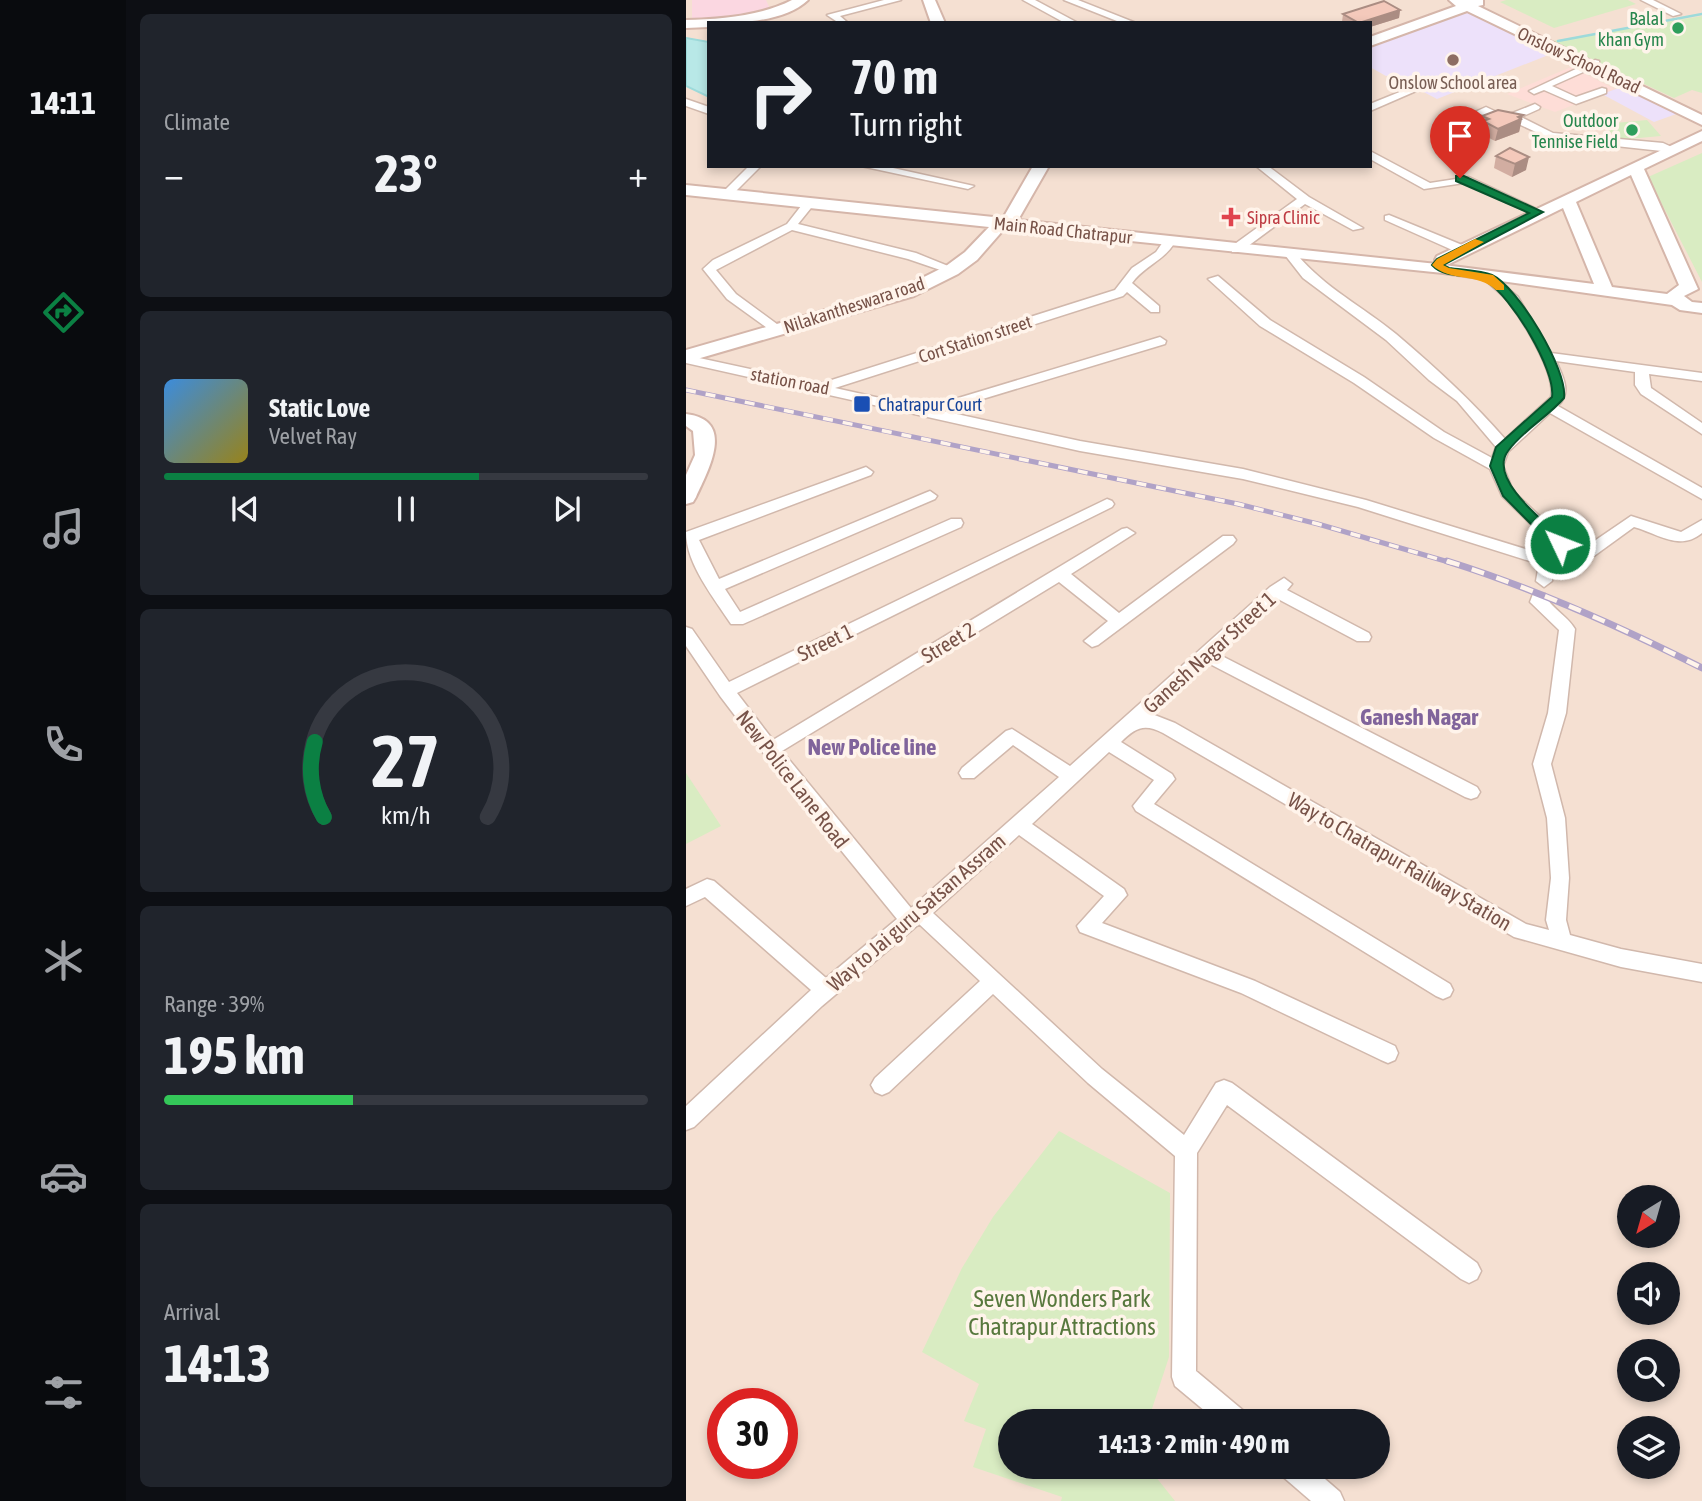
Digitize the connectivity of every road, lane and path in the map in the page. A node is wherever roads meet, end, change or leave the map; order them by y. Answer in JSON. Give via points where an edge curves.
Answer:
{"nodes":[{"id":1,"x":817,"y":0,"type":"edge"},
{"id":2,"x":895,"y":0,"type":"edge"},
{"id":3,"x":929,"y":0,"type":"edge"},
{"id":4,"x":1028,"y":0,"type":"edge"},
{"id":5,"x":1069,"y":0,"type":"edge"},
{"id":6,"x":1646,"y":0,"type":"edge"},
{"id":7,"x":1469,"y":2,"type":"edge"},
{"id":8,"x":796,"y":3,"type":"edge"},
{"id":9,"x":1676,"y":14,"type":"dead end"},
{"id":10,"x":722,"y":21,"type":"edge"},
{"id":11,"x":842,"y":21,"type":"edge"},
{"id":12,"x":937,"y":21,"type":"edge"},
{"id":13,"x":1069,"y":21,"type":"edge"},
{"id":14,"x":1126,"y":21,"type":"edge"},
{"id":15,"x":707,"y":23,"type":"edge"},
{"id":16,"x":686,"y":24,"type":"edge"},
{"id":17,"x":1372,"y":41,"type":"edge"},
{"id":18,"x":1593,"y":64,"type":"junction"},
{"id":19,"x":1569,"y":75,"type":"junction"},
{"id":20,"x":1580,"y":80,"type":"dead end"},
{"id":21,"x":1591,"y":86,"type":"dead end"},
{"id":22,"x":1411,"y":91,"type":"dead end"},
{"id":23,"x":686,"y":103,"type":"edge"},
{"id":24,"x":1372,"y":107,"type":"edge"},
{"id":25,"x":1535,"y":107,"type":"dead end"},
{"id":26,"x":707,"y":110,"type":"edge"},
{"id":27,"x":1480,"y":112,"type":"dead end"},
{"id":28,"x":1512,"y":117,"type":"junction"},
{"id":29,"x":1702,"y":119,"type":"edge"},
{"id":30,"x":1521,"y":130,"type":"edge"},
{"id":31,"x":1702,"y":135,"type":"edge"},
{"id":32,"x":1593,"y":140,"type":"junction"},
{"id":33,"x":1702,"y":143,"type":"edge"},
{"id":34,"x":1671,"y":149,"type":"junction"},
{"id":35,"x":1372,"y":155,"type":"edge"},
{"id":36,"x":754,"y":168,"type":"edge"},
{"id":37,"x":876,"y":168,"type":"edge"},
{"id":38,"x":1040,"y":168,"type":"edge"},
{"id":39,"x":1264,"y":168,"type":"edge"},
{"id":40,"x":1633,"y":173,"type":"junction"},
{"id":41,"x":968,"y":186,"type":"dead end"},
{"id":42,"x":686,"y":190,"type":"edge"},
{"id":43,"x":727,"y":194,"type":"junction"},
{"id":44,"x":1305,"y":199,"type":"junction"},
{"id":45,"x":1568,"y":201,"type":"junction"},
{"id":46,"x":808,"y":203,"type":"junction"},
{"id":47,"x":1537,"y":212,"type":"junction"},
{"id":48,"x":1389,"y":218,"type":"dead end"},
{"id":49,"x":1004,"y":224,"type":"junction"},
{"id":50,"x":791,"y":226,"type":"junction"},
{"id":51,"x":1357,"y":228,"type":"dead end"},
{"id":52,"x":1169,"y":242,"type":"junction"},
{"id":53,"x":1236,"y":249,"type":"junction"},
{"id":54,"x":1291,"y":255,"type":"junction"},
{"id":55,"x":1451,"y":263,"type":"junction"},
{"id":56,"x":953,"y":270,"type":"junction"},
{"id":57,"x":1489,"y":278,"type":"junction"},
{"id":58,"x":1214,"y":279,"type":"dead end"},
{"id":59,"x":1518,"y":281,"type":"junction"},
{"id":60,"x":1127,"y":285,"type":"junction"},
{"id":61,"x":1605,"y":289,"type":"junction"},
{"id":62,"x":1514,"y":300,"type":"junction"},
{"id":63,"x":1692,"y":300,"type":"edge"},
{"id":64,"x":1154,"y":309,"type":"dead end"},
{"id":65,"x":779,"y":330,"type":"junction"},
{"id":66,"x":1160,"y":341,"type":"dead end"},
{"id":67,"x":1546,"y":356,"type":"junction"},
{"id":68,"x":688,"y":358,"type":"edge"},
{"id":69,"x":1642,"y":368,"type":"junction"},
{"id":70,"x":1702,"y":377,"type":"edge"},
{"id":71,"x":821,"y":388,"type":"junction"},
{"id":72,"x":1550,"y":407,"type":"junction"},
{"id":73,"x":929,"y":411,"type":"junction"},
{"id":74,"x":686,"y":419,"type":"edge"},
{"id":75,"x":1702,"y":430,"type":"edge"},
{"id":76,"x":1504,"y":447,"type":"junction"},
{"id":77,"x":1496,"y":466,"type":"junction"},
{"id":78,"x":866,"y":472,"type":"dead end"},
{"id":79,"x":1702,"y":494,"type":"edge"},
{"id":80,"x":930,"y":496,"type":"dead end"},
{"id":81,"x":686,"y":497,"type":"edge"},
{"id":82,"x":1107,"y":504,"type":"dead end"},
{"id":83,"x":956,"y":523,"type":"dead end"},
{"id":84,"x":1702,"y":525,"type":"edge"},
{"id":85,"x":1127,"y":533,"type":"dead end"},
{"id":86,"x":688,"y":537,"type":"edge"},
{"id":87,"x":1228,"y":540,"type":"dead end"},
{"id":88,"x":1560,"y":544,"type":"junction"},
{"id":89,"x":1550,"y":562,"type":"junction"},
{"id":90,"x":1060,"y":574,"type":"junction"},
{"id":91,"x":715,"y":587,"type":"junction"},
{"id":92,"x":1119,"y":621,"type":"junction"},
{"id":93,"x":686,"y":632,"type":"edge"},
{"id":94,"x":1363,"y":637,"type":"dead end"},
{"id":95,"x":1092,"y":641,"type":"dead end"},
{"id":96,"x":1206,"y":655,"type":"junction"},
{"id":97,"x":726,"y":691,"type":"junction"},
{"id":98,"x":1144,"y":720,"type":"junction"},
{"id":99,"x":1109,"y":743,"type":"junction"},
{"id":100,"x":770,"y":750,"type":"junction"},
{"id":101,"x":968,"y":773,"type":"dead end"},
{"id":102,"x":1071,"y":776,"type":"junction"},
{"id":103,"x":1471,"y":792,"type":"dead end"},
{"id":104,"x":1018,"y":824,"type":"junction"},
{"id":105,"x":686,"y":898,"type":"edge"},
{"id":106,"x":914,"y":915,"type":"junction"},
{"id":107,"x":1562,"y":943,"type":"junction"},
{"id":108,"x":1702,"y":973,"type":"edge"},
{"id":109,"x":995,"y":980,"type":"junction"},
{"id":110,"x":825,"y":990,"type":"junction"},
{"id":111,"x":1443,"y":990,"type":"dead end"},
{"id":112,"x":1388,"y":1054,"type":"dead end"},
{"id":113,"x":883,"y":1085,"type":"dead end"},
{"id":114,"x":686,"y":1120,"type":"edge"},
{"id":115,"x":1186,"y":1151,"type":"junction"},
{"id":116,"x":1469,"y":1271,"type":"dead end"},
{"id":117,"x":1222,"y":1409,"type":"edge"},
{"id":118,"x":1305,"y":1479,"type":"edge"},
{"id":119,"x":1331,"y":1501,"type":"edge"}],
"edges":[{"from":1,"to":8,"type":"main road"},
{"from":2,"to":11,"type":"street","via":[[832,15]]},
{"from":3,"to":12,"type":"main road"},
{"from":4,"to":13,"type":"street"},
{"from":5,"to":14,"type":"street"},
{"from":6,"to":9,"type":"street"},
{"from":7,"to":17,"type":"main road"},
{"from":7,"to":18,"type":"main road","name":"Onslow School Road"},
{"from":8,"to":10,"type":"main road","via":[[780,11]]},
{"from":15,"to":16,"type":"main road"},
{"from":18,"to":19,"type":"street"},
{"from":18,"to":29,"type":"main road","name":"Onslow School Road"},
{"from":19,"to":20,"type":"street"},
{"from":19,"to":21,"type":"street","via":[[1538,89],[1576,102],[1602,91]]},
{"from":22,"to":24,"type":"street"},
{"from":23,"to":26,"type":"street"},
{"from":25,"to":28,"type":"street"},
{"from":27,"to":28,"type":"street","via":[[1486,110],[1506,120]]},
{"from":28,"to":32,"type":"street","via":[[1545,134]]},
{"from":30,"to":32,"type":"street","via":[[1548,144]]},
{"from":31,"to":34,"type":"main road"},
{"from":32,"to":34,"type":"street"},
{"from":33,"to":40,"type":"main road"},
{"from":34,"to":40,"type":"main road"},
{"from":35,"to":47,"type":"street","via":[[1428,187],[1465,179]]},
{"from":36,"to":43,"type":"street"},
{"from":37,"to":41,"type":"street"},
{"from":38,"to":49,"type":"main road","name":"Nilakantheswara road"},
{"from":39,"to":44,"type":"street"},
{"from":40,"to":45,"type":"main road"},
{"from":40,"to":63,"type":"main road"},
{"from":42,"to":43,"type":"main road","name":"Main Road Chatrapur"},
{"from":43,"to":46,"type":"main road","name":"Main Road Chatrapur"},
{"from":44,"to":51,"type":"street"},
{"from":44,"to":53,"type":"street"},
{"from":45,"to":47,"type":"main road"},
{"from":45,"to":55,"type":"main road"},
{"from":45,"to":61,"type":"main road"},
{"from":46,"to":49,"type":"main road","name":"Main Road Chatrapur"},
{"from":46,"to":50,"type":"street"},
{"from":47,"to":55,"type":"main road"},
{"from":48,"to":55,"type":"street"},
{"from":49,"to":52,"type":"main road","name":"Main Road Chatrapur"},
{"from":49,"to":56,"type":"main road","name":"Nilakantheswara road"},
{"from":50,"to":56,"type":"street"},
{"from":50,"to":65,"type":"street","via":[[709,269],[740,305]]},
{"from":52,"to":53,"type":"main road","name":"Main Road Chatrapur"},
{"from":52,"to":60,"type":"street","name":"Cort Station street","via":[[1155,261],[1134,272]]},
{"from":53,"to":54,"type":"main road","name":"Main Road Chatrapur"},
{"from":54,"to":55,"type":"main road","name":"Main Road Chatrapur"},
{"from":54,"to":76,"type":"street","via":[[1307,275],[1391,337],[1462,398]]},
{"from":55,"to":57,"type":"main road"},
{"from":55,"to":61,"type":"main road"},
{"from":56,"to":65,"type":"main road","name":"Nilakantheswara road","via":[[908,292]]},
{"from":57,"to":59,"type":"main road"},
{"from":57,"to":62,"type":"street"},
{"from":58,"to":77,"type":"street","via":[[1265,323],[1439,435]]},
{"from":59,"to":61,"type":"main road"},
{"from":59,"to":62,"type":"street"},
{"from":60,"to":64,"type":"street"},
{"from":60,"to":71,"type":"street","name":"Cort Station street","via":[[1119,293]]},
{"from":61,"to":63,"type":"main road"},
{"from":62,"to":67,"type":"street"},
{"from":65,"to":68,"type":"main road","name":"Nilakantheswara road"},
{"from":66,"to":73,"type":"street"},
{"from":67,"to":69,"type":"street"},
{"from":67,"to":72,"type":"street","via":[[1560,388]]},
{"from":68,"to":71,"type":"street","name":"station road"},
{"from":69,"to":70,"type":"street"},
{"from":69,"to":75,"type":"street","via":[[1646,391]]},
{"from":71,"to":73,"type":"street","name":"station road"},
{"from":72,"to":76,"type":"street"},
{"from":72,"to":79,"type":"street"},
{"from":73,"to":89,"type":"street","name":"station road","via":[[1308,490]]},
{"from":74,"to":81,"type":"main road","via":[[703,429],[705,456]]},
{"from":76,"to":77,"type":"street"},
{"from":77,"to":88,"type":"street","via":[[1507,493]]},
{"from":78,"to":86,"type":"street"},
{"from":80,"to":91,"type":"street"},
{"from":82,"to":97,"type":"street","name":"Street 1"},
{"from":83,"to":91,"type":"street","via":[[737,620]]},
{"from":84,"to":88,"type":"street","via":[[1687,536],[1676,536],[1631,521],[1589,552]]},
{"from":85,"to":90,"type":"street","name":"Street 2"},
{"from":86,"to":91,"type":"street"},
{"from":87,"to":92,"type":"street"},
{"from":88,"to":89,"type":"street"},
{"from":89,"to":107,"type":"street","via":[[1538,602],[1567,629],[1563,680],[1542,764],[1556,818],[1560,878],[1556,920]]},
{"from":90,"to":92,"type":"street"},
{"from":90,"to":100,"type":"street","name":"Street 2"},
{"from":92,"to":95,"type":"street"},
{"from":93,"to":97,"type":"street","name":"New Police Lane Road"},
{"from":94,"to":96,"type":"street","name":"Ganesh Nagar Street 1","via":[[1280,588]]},
{"from":96,"to":98,"type":"street","name":"Ganesh Nagar Street 1"},
{"from":96,"to":103,"type":"street"},
{"from":97,"to":100,"type":"street","name":"New Police Lane Road"},
{"from":98,"to":99,"type":"street","name":"Way to Jai guru Satsan Assram"},
{"from":98,"to":107,"type":"street","name":"Way to Chatrapur Railway Station","via":[[1293,797],[1498,920]]},
{"from":99,"to":102,"type":"street","name":"Way to Jai guru Satsan Assram"},
{"from":99,"to":111,"type":"street","via":[[1166,779],[1142,806]]},
{"from":100,"to":106,"type":"street","name":"New Police Lane Road","via":[[850,853]]},
{"from":101,"to":102,"type":"street","via":[[1012,736]]},
{"from":102,"to":104,"type":"street","name":"Way to Jai guru Satsan Assram"},
{"from":104,"to":106,"type":"street","name":"Way to Jai guru Satsan Assram"},
{"from":104,"to":112,"type":"street","via":[[1117,895],[1087,926],[1248,987]]},
{"from":105,"to":110,"type":"street","via":[[707,887]]},
{"from":106,"to":109,"type":"street","name":"New Police Lane Road"},
{"from":106,"to":110,"type":"street","name":"Way to Jai guru Satsan Assram"},
{"from":107,"to":108,"type":"street","name":"Way to Chatrapur Railway Station"},
{"from":109,"to":113,"type":"street"},
{"from":109,"to":115,"type":"street","name":"New Police Lane Road","via":[[1095,1076]]},
{"from":110,"to":114,"type":"street","name":"Way to Jai guru Satsan Assram"},
{"from":115,"to":116,"type":"street","via":[[1224,1090]]},
{"from":115,"to":117,"type":"street","via":[[1184,1377]]},
{"from":118,"to":119,"type":"street"}]}
